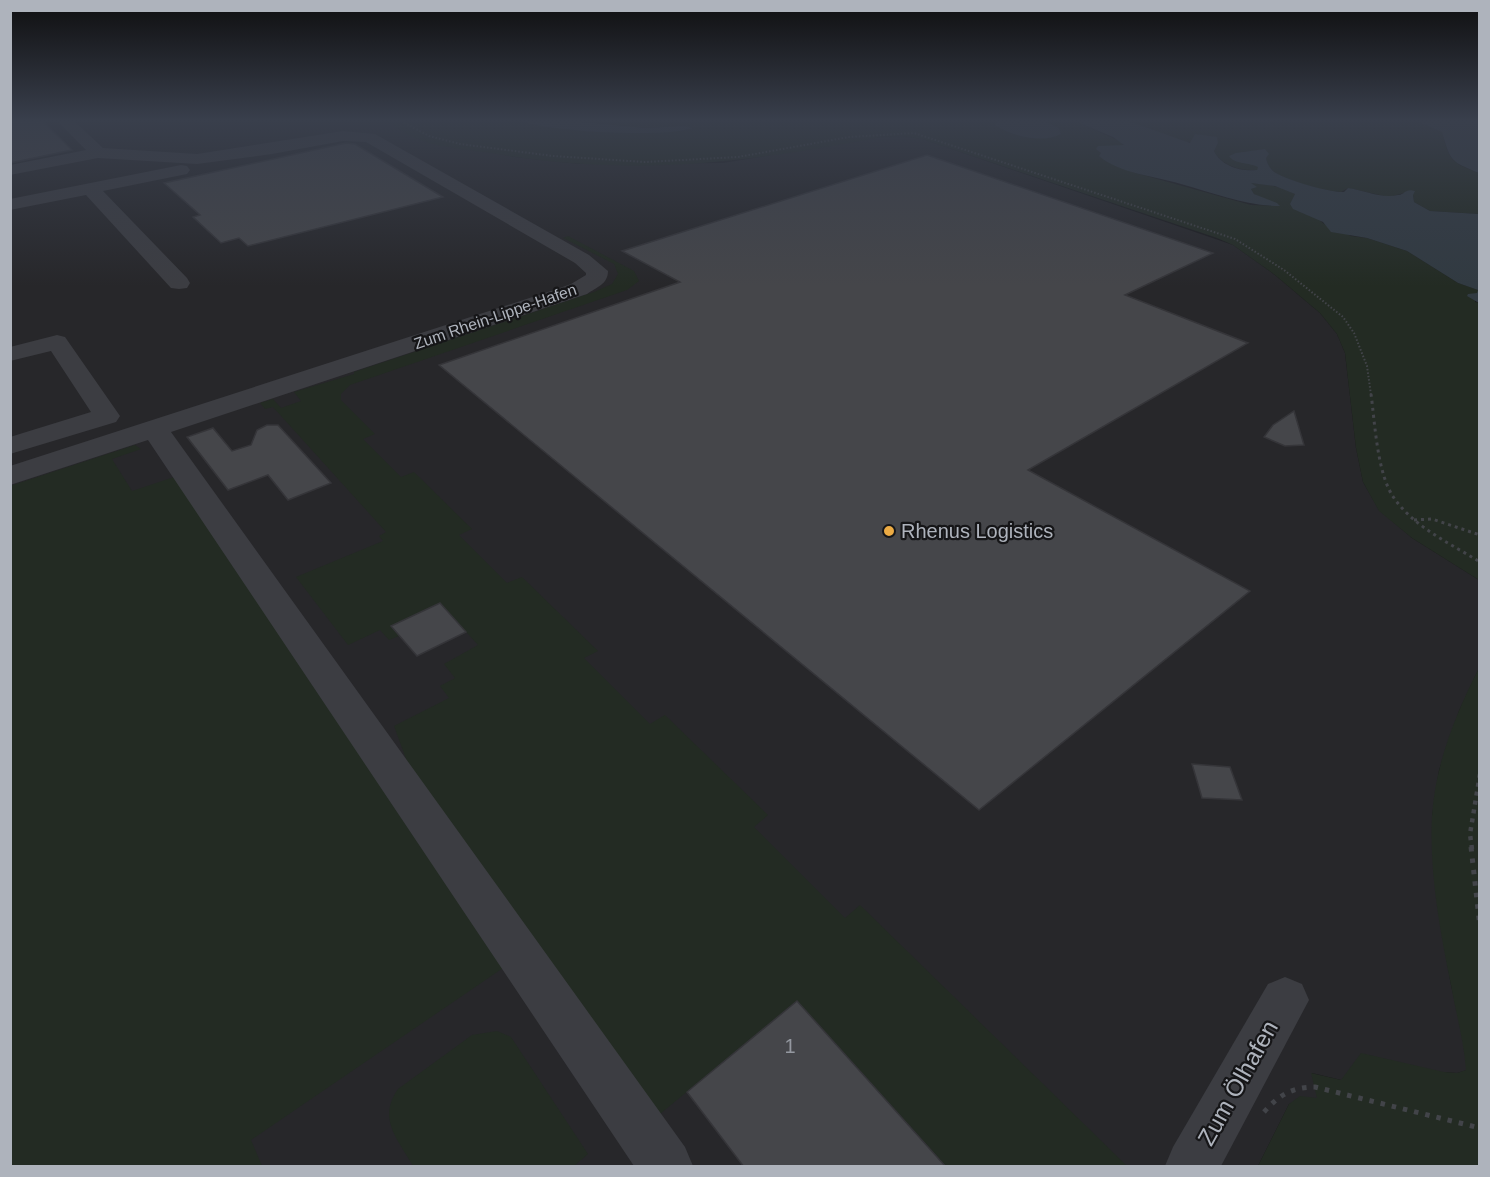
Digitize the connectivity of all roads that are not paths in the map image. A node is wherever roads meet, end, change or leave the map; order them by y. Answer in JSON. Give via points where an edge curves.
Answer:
{"nodes":[{"id":1,"x":151,"y":176,"type":"edge"},
{"id":2,"x":437,"y":176,"type":"edge"},
{"id":3,"x":91,"y":189,"type":"junction"},
{"id":4,"x":10,"y":205,"type":"edge"},
{"id":5,"x":179,"y":283,"type":"dead end"},
{"id":6,"x":10,"y":354,"type":"edge"},
{"id":7,"x":154,"y":428,"type":"junction"},
{"id":8,"x":10,"y":446,"type":"edge"},
{"id":9,"x":10,"y":476,"type":"edge"},
{"id":10,"x":1285,"y":1000,"type":"dead end"},
{"id":11,"x":666,"y":1167,"type":"edge"},
{"id":12,"x":1192,"y":1167,"type":"edge"}],
"edges":[{"from":1,"to":3,"type":"street"},
{"from":2,"to":7,"type":"street","name":"Zum Rhein-Lippe-Hafen","via":[[582,259],[597,271],[597,278],[579,289]]},
{"from":3,"to":4,"type":"street"},
{"from":3,"to":5,"type":"street"},
{"from":6,"to":8,"type":"street","via":[[57,342],[107,416]]},
{"from":7,"to":9,"type":"street","name":"Zum Rhein-Lippe-Hafen"},
{"from":7,"to":11,"type":"street"},
{"from":10,"to":12,"type":"street","name":"Zum Ölhafen"}]}
